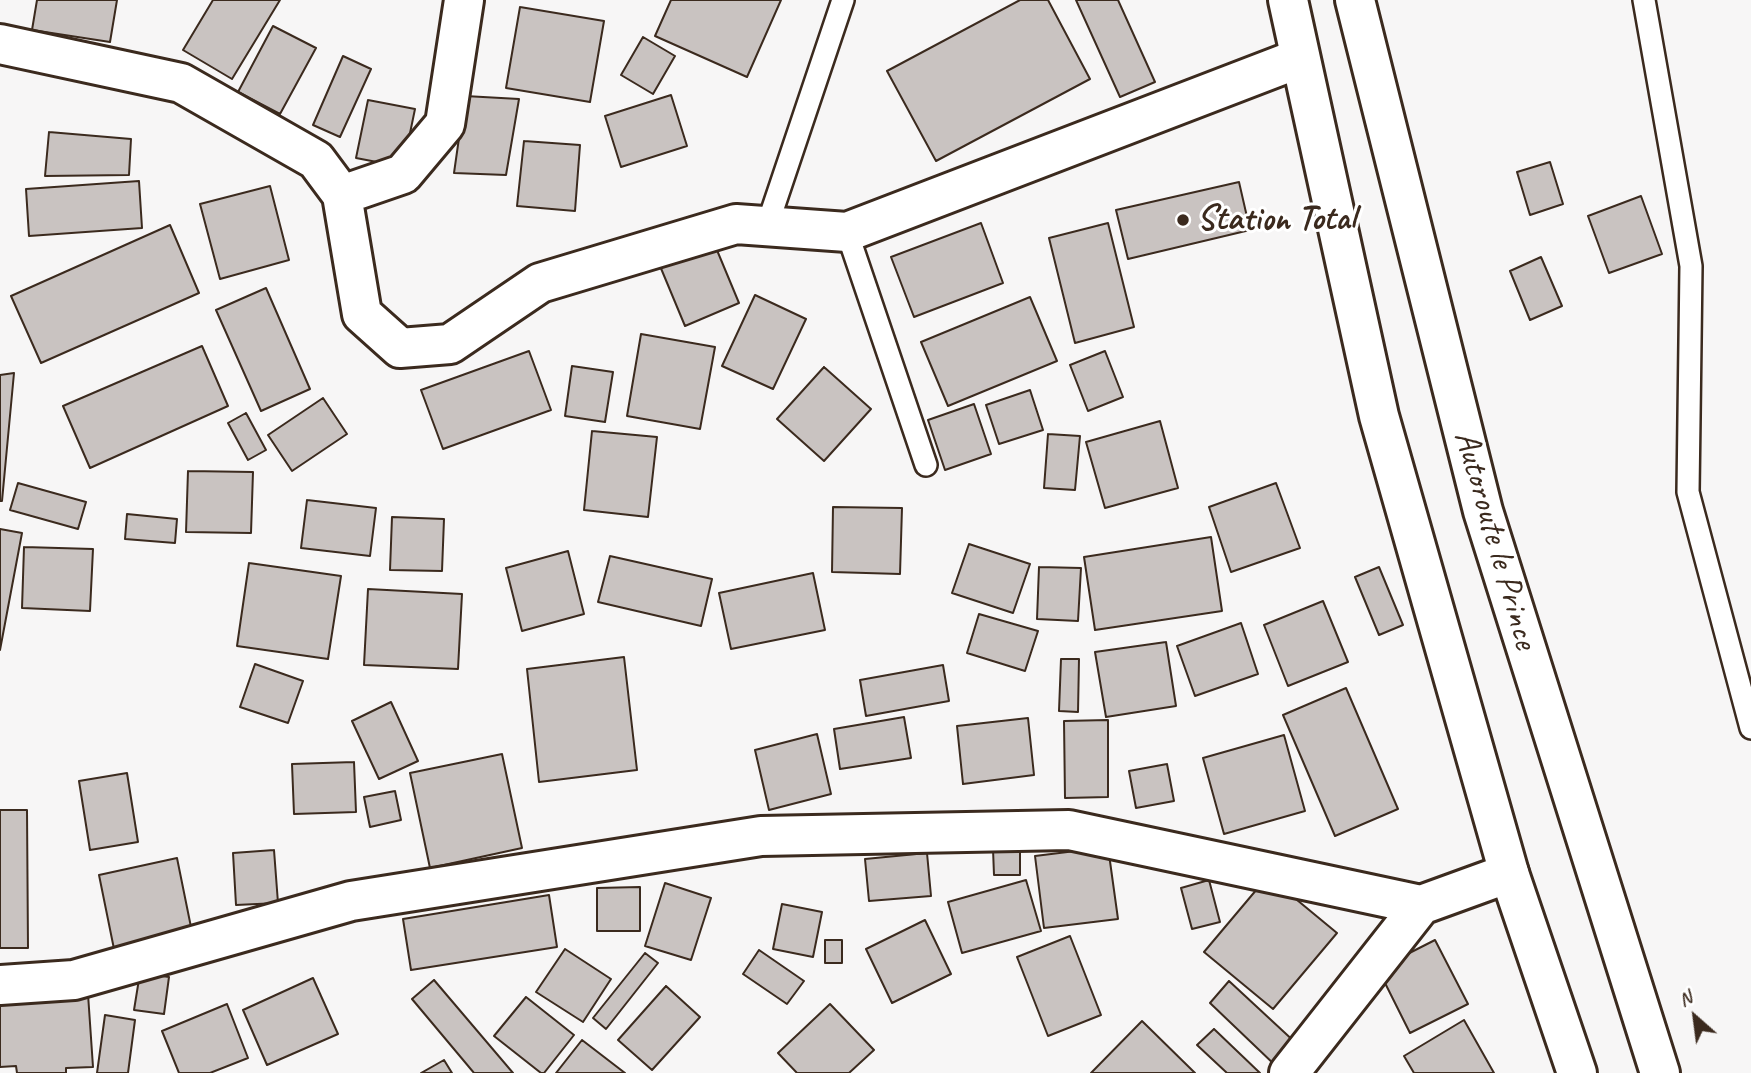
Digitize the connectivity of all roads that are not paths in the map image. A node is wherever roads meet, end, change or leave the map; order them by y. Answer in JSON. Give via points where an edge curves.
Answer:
{"nodes":[{"id":1,"x":464,"y":0,"type":"edge"},
{"id":2,"x":843,"y":0,"type":"edge"},
{"id":3,"x":1287,"y":0,"type":"edge"},
{"id":4,"x":1355,"y":0,"type":"edge"},
{"id":5,"x":1644,"y":0,"type":"edge"},
{"id":6,"x":0,"y":44,"type":"edge"},
{"id":7,"x":1300,"y":58,"type":"junction"},
{"id":8,"x":342,"y":195,"type":"junction"},
{"id":9,"x":767,"y":226,"type":"junction"},
{"id":10,"x":847,"y":232,"type":"junction"},
{"id":11,"x":926,"y":465,"type":"dead end"},
{"id":12,"x":1751,"y":728,"type":"edge"},
{"id":13,"x":1509,"y":873,"type":"junction"},
{"id":14,"x":1421,"y":905,"type":"junction"},
{"id":15,"x":0,"y":985,"type":"edge"},
{"id":16,"x":1289,"y":1073,"type":"edge"},
{"id":17,"x":1577,"y":1073,"type":"edge"},
{"id":18,"x":1660,"y":1073,"type":"edge"}],
"edges":[{"from":1,"to":8,"type":"street","via":[[445,124],[403,174]]},
{"from":2,"to":9,"type":"lane"},
{"from":3,"to":7,"type":"street"},
{"from":4,"to":18,"type":"street","name":"Autoroute le Prince","via":[[1483,511]]},
{"from":5,"to":12,"type":"lane","via":[[1691,266],[1688,492]]},
{"from":6,"to":8,"type":"street","via":[[181,83],[316,160]]},
{"from":7,"to":10,"type":"street"},
{"from":7,"to":13,"type":"street","via":[[1379,416]]},
{"from":8,"to":9,"type":"street","via":[[362,314],[400,348],[450,344],[540,283],[736,224]]},
{"from":9,"to":10,"type":"street"},
{"from":10,"to":11,"type":"lane"},
{"from":13,"to":14,"type":"street"},
{"from":13,"to":17,"type":"street"},
{"from":14,"to":15,"type":"street","via":[[1069,830],[761,836],[351,901],[74,980]]},
{"from":14,"to":16,"type":"street"}]}
